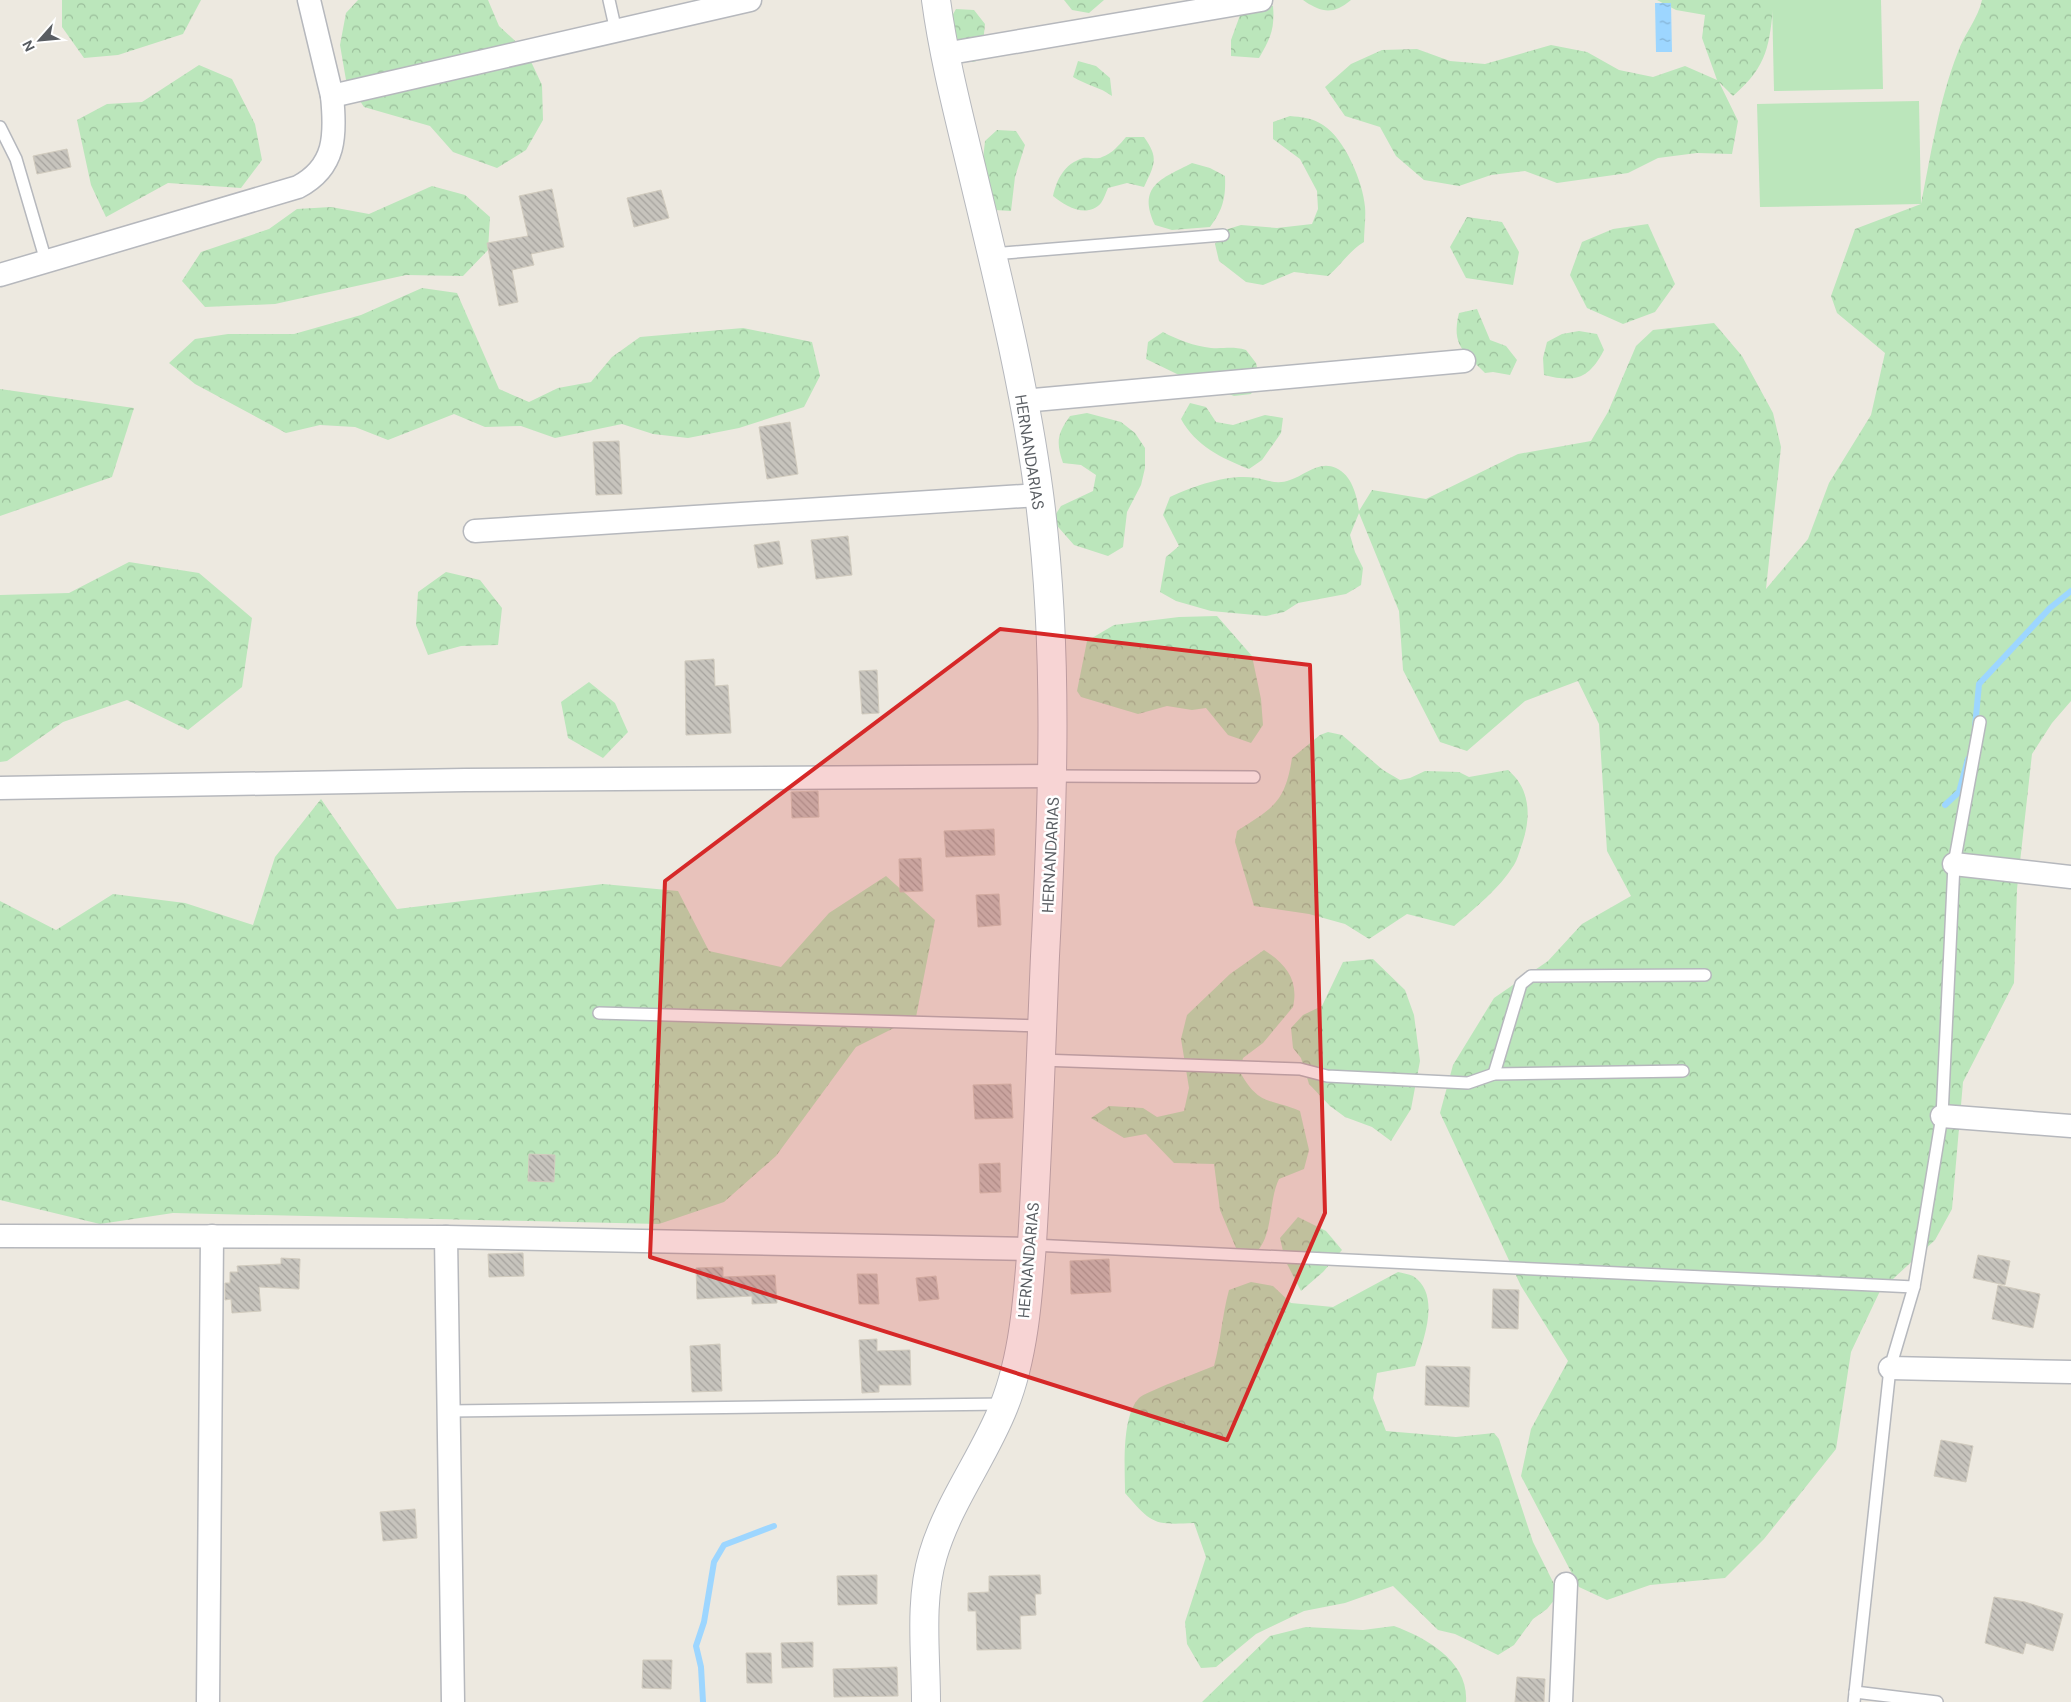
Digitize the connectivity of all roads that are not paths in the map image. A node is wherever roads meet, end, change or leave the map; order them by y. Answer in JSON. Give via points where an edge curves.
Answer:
{"nodes":[{"id":1,"x":309,"y":0,"type":"edge"},
{"id":2,"x":610,"y":0,"type":"edge"},
{"id":3,"x":750,"y":0,"type":"edge"},
{"id":4,"x":936,"y":0,"type":"edge"},
{"id":5,"x":1261,"y":0,"type":"edge"},
{"id":6,"x":616,"y":31,"type":"junction"},
{"id":7,"x":944,"y":54,"type":"junction"},
{"id":8,"x":332,"y":96,"type":"junction"},
{"id":9,"x":0,"y":128,"type":"edge"},
{"id":10,"x":1223,"y":235,"type":"dead end"},
{"id":11,"x":992,"y":254,"type":"junction"},
{"id":12,"x":46,"y":261,"type":"junction"},
{"id":13,"x":0,"y":275,"type":"edge"},
{"id":14,"x":1464,"y":361,"type":"dead end"},
{"id":15,"x":1023,"y":401,"type":"junction"},
{"id":16,"x":1039,"y":495,"type":"junction"},
{"id":17,"x":475,"y":531,"type":"dead end"},
{"id":18,"x":1980,"y":722,"type":"dead end"},
{"id":19,"x":1054,"y":776,"type":"junction"},
{"id":20,"x":1254,"y":777,"type":"dead end"},
{"id":21,"x":0,"y":788,"type":"edge"},
{"id":22,"x":1954,"y":864,"type":"junction"},
{"id":23,"x":2071,"y":877,"type":"edge"},
{"id":24,"x":1706,"y":975,"type":"dead end"},
{"id":25,"x":598,"y":1013,"type":"dead end"},
{"id":26,"x":1042,"y":1026,"type":"junction"},
{"id":27,"x":1040,"y":1060,"type":"junction"},
{"id":28,"x":1683,"y":1072,"type":"dead end"},
{"id":29,"x":1494,"y":1074,"type":"junction"},
{"id":30,"x":1942,"y":1116,"type":"junction"},
{"id":31,"x":2071,"y":1126,"type":"edge"},
{"id":32,"x":0,"y":1236,"type":"edge"},
{"id":33,"x":212,"y":1236,"type":"junction"},
{"id":34,"x":446,"y":1237,"type":"junction"},
{"id":35,"x":1031,"y":1247,"type":"junction"},
{"id":36,"x":1914,"y":1286,"type":"junction"},
{"id":37,"x":1890,"y":1368,"type":"junction"},
{"id":38,"x":2071,"y":1372,"type":"edge"},
{"id":39,"x":1005,"y":1404,"type":"junction"},
{"id":40,"x":449,"y":1411,"type":"junction"},
{"id":41,"x":1566,"y":1584,"type":"dead end"},
{"id":42,"x":1855,"y":1697,"type":"edge"},
{"id":43,"x":208,"y":1702,"type":"edge"},
{"id":44,"x":453,"y":1702,"type":"edge"},
{"id":45,"x":926,"y":1702,"type":"edge"},
{"id":46,"x":1561,"y":1702,"type":"edge"},
{"id":47,"x":1937,"y":1702,"type":"edge"}],
"edges":[{"from":1,"to":8,"type":"street"},
{"from":2,"to":6,"type":"lane"},
{"from":3,"to":6,"type":"street"},
{"from":4,"to":7,"type":"street","name":"HERNANDARIAS"},
{"from":5,"to":7,"type":"street"},
{"from":6,"to":8,"type":"street"},
{"from":7,"to":11,"type":"street","name":"HERNANDARIAS"},
{"from":8,"to":12,"type":"street","via":[[332,147],[327,162],[310,181]]},
{"from":9,"to":12,"type":"lane","via":[[16,159]]},
{"from":10,"to":11,"type":"lane"},
{"from":11,"to":15,"type":"street","name":"HERNANDARIAS"},
{"from":12,"to":13,"type":"street"},
{"from":14,"to":15,"type":"street"},
{"from":15,"to":16,"type":"street","name":"HERNANDARIAS"},
{"from":16,"to":17,"type":"street"},
{"from":16,"to":19,"type":"street","name":"HERNANDARIAS","via":[[1049,613]]},
{"from":18,"to":22,"type":"lane"},
{"from":19,"to":20,"type":"lane"},
{"from":19,"to":21,"type":"street","via":[[475,780]]},
{"from":19,"to":26,"type":"street","name":"HERNANDARIAS"},
{"from":22,"to":23,"type":"street"},
{"from":22,"to":30,"type":"lane"},
{"from":24,"to":29,"type":"lane","via":[[1531,976],[1521,984]]},
{"from":25,"to":26,"type":"lane"},
{"from":26,"to":27,"type":"street","name":"HERNANDARIAS"},
{"from":27,"to":29,"type":"lane","via":[[1300,1069],[1327,1076],[1468,1083]]},
{"from":27,"to":35,"type":"street","name":"HERNANDARIAS"},
{"from":28,"to":29,"type":"lane"},
{"from":30,"to":31,"type":"street"},
{"from":30,"to":36,"type":"lane"},
{"from":32,"to":33,"type":"street"},
{"from":33,"to":34,"type":"street"},
{"from":33,"to":43,"type":"street"},
{"from":34,"to":35,"type":"street"},
{"from":34,"to":40,"type":"street"},
{"from":35,"to":36,"type":"lane"},
{"from":35,"to":39,"type":"street","name":"HERNANDARIAS","via":[[1021,1334]]},
{"from":36,"to":37,"type":"lane"},
{"from":37,"to":38,"type":"street"},
{"from":37,"to":42,"type":"lane"},
{"from":39,"to":40,"type":"lane"},
{"from":39,"to":45,"type":"street","name":"HERNANDARIAS","via":[[946,1517],[932,1558],[926,1600]]},
{"from":40,"to":44,"type":"street"},
{"from":41,"to":46,"type":"street"},
{"from":42,"to":47,"type":"lane"}]}
